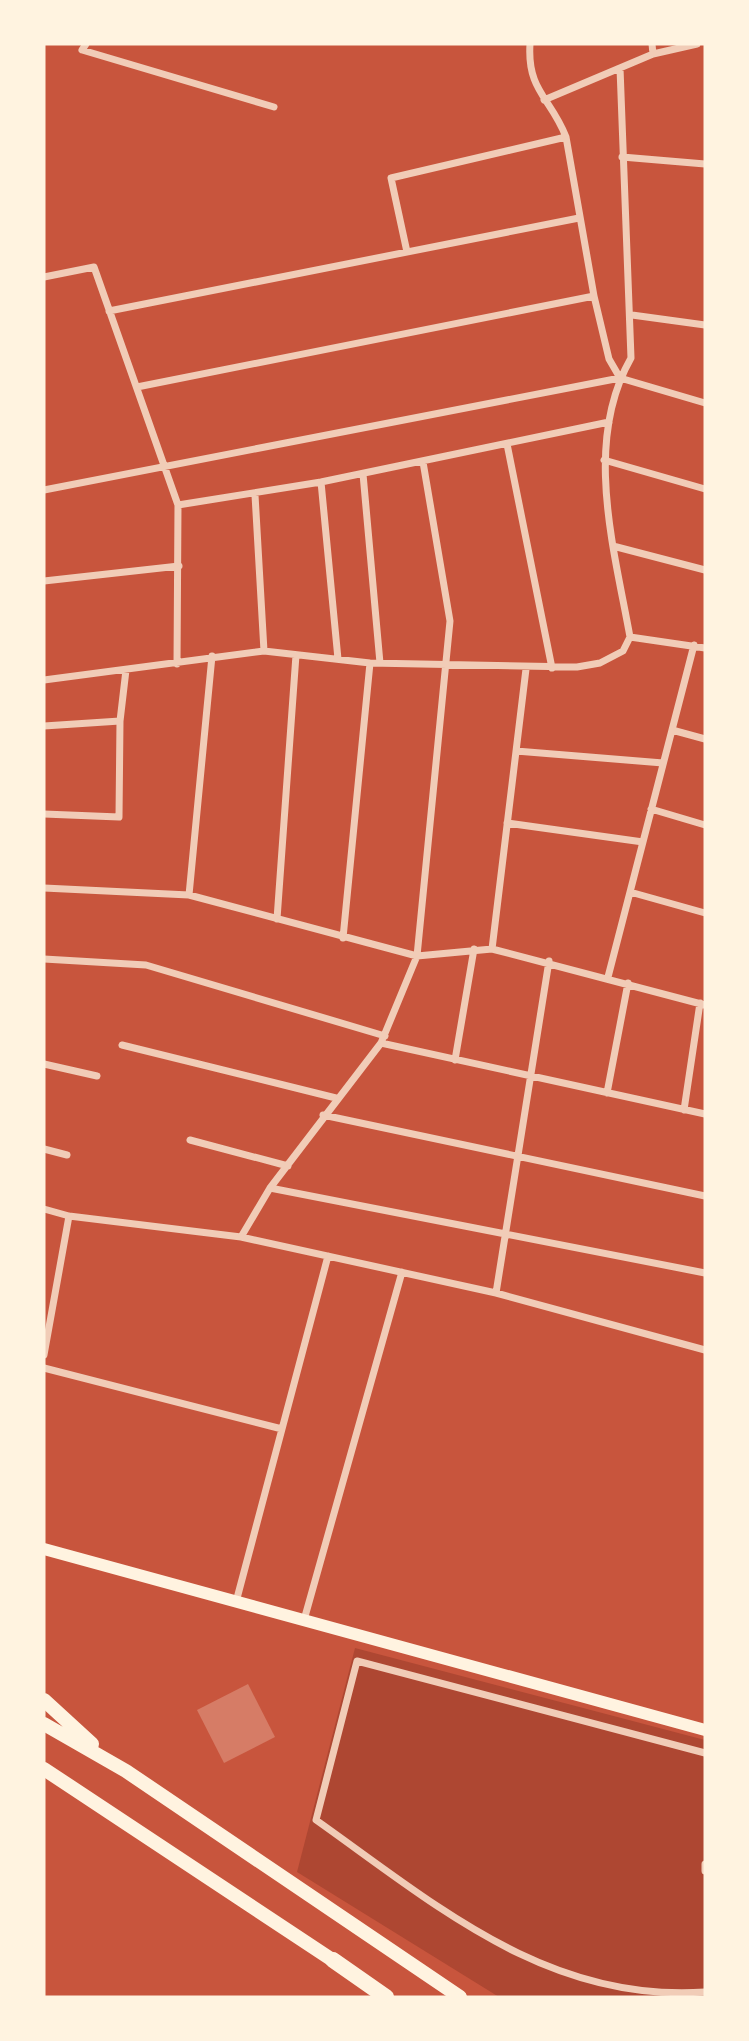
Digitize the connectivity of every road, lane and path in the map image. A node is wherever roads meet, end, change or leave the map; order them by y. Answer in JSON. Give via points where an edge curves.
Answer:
{"nodes":[{"id":1,"x":530,"y":44,"type":"edge"},
{"id":2,"x":652,"y":44,"type":"edge"},
{"id":3,"x":697,"y":44,"type":"edge"},
{"id":4,"x":84,"y":47,"type":"edge"},
{"id":5,"x":653,"y":54,"type":"junction"},
{"id":6,"x":620,"y":68,"type":"junction"},
{"id":7,"x":544,"y":100,"type":"junction"},
{"id":8,"x":274,"y":107,"type":"dead end"},
{"id":9,"x":566,"y":137,"type":"junction"},
{"id":10,"x":622,"y":157,"type":"junction"},
{"id":11,"x":705,"y":164,"type":"edge"},
{"id":12,"x":579,"y":218,"type":"junction"},
{"id":13,"x":407,"y":252,"type":"junction"},
{"id":14,"x":44,"y":277,"type":"edge"},
{"id":15,"x":594,"y":296,"type":"junction"},
{"id":16,"x":109,"y":311,"type":"junction"},
{"id":17,"x":632,"y":315,"type":"junction"},
{"id":18,"x":705,"y":325,"type":"edge"},
{"id":19,"x":620,"y":378,"type":"junction"},
{"id":20,"x":137,"y":387,"type":"junction"},
{"id":21,"x":705,"y":403,"type":"edge"},
{"id":22,"x":609,"y":422,"type":"junction"},
{"id":23,"x":507,"y":444,"type":"junction"},
{"id":24,"x":604,"y":460,"type":"junction"},
{"id":25,"x":423,"y":461,"type":"junction"},
{"id":26,"x":163,"y":465,"type":"junction"},
{"id":27,"x":363,"y":474,"type":"junction"},
{"id":28,"x":321,"y":482,"type":"junction"},
{"id":29,"x":705,"y":489,"type":"edge"},
{"id":30,"x":44,"y":490,"type":"edge"},
{"id":31,"x":255,"y":495,"type":"junction"},
{"id":32,"x":178,"y":505,"type":"junction"},
{"id":33,"x":613,"y":546,"type":"junction"},
{"id":34,"x":179,"y":566,"type":"junction"},
{"id":35,"x":705,"y":570,"type":"edge"},
{"id":36,"x":44,"y":581,"type":"edge"},
{"id":37,"x":630,"y":637,"type":"junction"},
{"id":38,"x":694,"y":645,"type":"junction"},
{"id":39,"x":705,"y":648,"type":"edge"},
{"id":40,"x":264,"y":651,"type":"junction"},
{"id":41,"x":296,"y":655,"type":"junction"},
{"id":42,"x":212,"y":656,"type":"junction"},
{"id":43,"x":338,"y":659,"type":"junction"},
{"id":44,"x":370,"y":663,"type":"junction"},
{"id":45,"x":380,"y":663,"type":"junction"},
{"id":46,"x":446,"y":663,"type":"junction"},
{"id":47,"x":177,"y":664,"type":"junction"},
{"id":48,"x":526,"y":668,"type":"junction"},
{"id":49,"x":552,"y":668,"type":"junction"},
{"id":50,"x":126,"y":670,"type":"junction"},
{"id":51,"x":44,"y":680,"type":"edge"},
{"id":52,"x":120,"y":721,"type":"junction"},
{"id":53,"x":44,"y":726,"type":"edge"},
{"id":54,"x":672,"y":730,"type":"junction"},
{"id":55,"x":705,"y":739,"type":"edge"},
{"id":56,"x":516,"y":751,"type":"junction"},
{"id":57,"x":663,"y":763,"type":"junction"},
{"id":58,"x":652,"y":809,"type":"junction"},
{"id":59,"x":44,"y":814,"type":"edge"},
{"id":60,"x":508,"y":823,"type":"junction"},
{"id":61,"x":705,"y":825,"type":"edge"},
{"id":62,"x":643,"y":842,"type":"junction"},
{"id":63,"x":44,"y":888,"type":"edge"},
{"id":64,"x":630,"y":892,"type":"junction"},
{"id":65,"x":189,"y":895,"type":"junction"},
{"id":66,"x":705,"y":913,"type":"edge"},
{"id":67,"x":277,"y":919,"type":"junction"},
{"id":68,"x":343,"y":937,"type":"junction"},
{"id":69,"x":474,"y":949,"type":"junction"},
{"id":70,"x":492,"y":949,"type":"junction"},
{"id":71,"x":417,"y":956,"type":"junction"},
{"id":72,"x":44,"y":959,"type":"edge"},
{"id":73,"x":549,"y":961,"type":"junction"},
{"id":74,"x":608,"y":977,"type":"junction"},
{"id":75,"x":628,"y":983,"type":"junction"},
{"id":76,"x":703,"y":1004,"type":"edge"},
{"id":77,"x":383,"y":1040,"type":"junction"},
{"id":78,"x":122,"y":1045,"type":"dead end"},
{"id":79,"x":455,"y":1060,"type":"junction"},
{"id":80,"x":44,"y":1064,"type":"edge"},
{"id":81,"x":97,"y":1076,"type":"dead end"},
{"id":82,"x":530,"y":1076,"type":"junction"},
{"id":83,"x":607,"y":1093,"type":"junction"},
{"id":84,"x":336,"y":1098,"type":"junction"},
{"id":85,"x":684,"y":1110,"type":"junction"},
{"id":86,"x":705,"y":1114,"type":"edge"},
{"id":87,"x":323,"y":1115,"type":"junction"},
{"id":88,"x":190,"y":1140,"type":"dead end"},
{"id":89,"x":44,"y":1149,"type":"edge"},
{"id":90,"x":66,"y":1155,"type":"dead end"},
{"id":91,"x":517,"y":1156,"type":"junction"},
{"id":92,"x":288,"y":1166,"type":"junction"},
{"id":93,"x":270,"y":1188,"type":"junction"},
{"id":94,"x":705,"y":1196,"type":"edge"},
{"id":95,"x":44,"y":1209,"type":"edge"},
{"id":96,"x":69,"y":1216,"type":"junction"},
{"id":97,"x":505,"y":1232,"type":"junction"},
{"id":98,"x":241,"y":1237,"type":"junction"},
{"id":99,"x":328,"y":1256,"type":"junction"},
{"id":100,"x":402,"y":1272,"type":"junction"},
{"id":101,"x":705,"y":1273,"type":"edge"},
{"id":102,"x":496,"y":1293,"type":"junction"},
{"id":103,"x":705,"y":1350,"type":"edge"},
{"id":104,"x":44,"y":1355,"type":"edge"},
{"id":105,"x":44,"y":1368,"type":"edge"},
{"id":106,"x":282,"y":1429,"type":"junction"},
{"id":107,"x":44,"y":1549,"type":"edge"},
{"id":108,"x":236,"y":1602,"type":"junction"},
{"id":109,"x":304,"y":1620,"type":"junction"},
{"id":110,"x":44,"y":1700,"type":"edge"},
{"id":111,"x":44,"y":1724,"type":"edge"},
{"id":112,"x":705,"y":1730,"type":"edge"},
{"id":113,"x":705,"y":1753,"type":"edge"},
{"id":114,"x":44,"y":1769,"type":"edge"},
{"id":115,"x":126,"y":1771,"type":"junction"},
{"id":116,"x":705,"y":1864,"type":"edge"},
{"id":117,"x":705,"y":1871,"type":"edge"},
{"id":118,"x":399,"y":1958,"type":"junction"},
{"id":119,"x":333,"y":1960,"type":"junction"},
{"id":120,"x":705,"y":1992,"type":"edge"},
{"id":121,"x":386,"y":1997,"type":"edge"},
{"id":122,"x":395,"y":1997,"type":"edge"},
{"id":123,"x":460,"y":1997,"type":"edge"},
{"id":124,"x":475,"y":1997,"type":"edge"}],
"edges":[{"from":1,"to":7,"type":"street","via":[[533,82]]},
{"from":2,"to":5,"type":"street"},
{"from":3,"to":5,"type":"street"},
{"from":4,"to":8,"type":"street"},
{"from":5,"to":6,"type":"street"},
{"from":6,"to":7,"type":"street"},
{"from":6,"to":10,"type":"street"},
{"from":7,"to":9,"type":"street","via":[[557,114]]},
{"from":9,"to":12,"type":"street"},
{"from":9,"to":13,"type":"street","via":[[391,178]]},
{"from":10,"to":11,"type":"street"},
{"from":10,"to":17,"type":"street"},
{"from":12,"to":13,"type":"street"},
{"from":12,"to":15,"type":"street"},
{"from":13,"to":16,"type":"street"},
{"from":14,"to":16,"type":"street","via":[[94,267]]},
{"from":15,"to":19,"type":"street","via":[[609,359]]},
{"from":15,"to":20,"type":"street"},
{"from":16,"to":20,"type":"street"},
{"from":17,"to":18,"type":"street"},
{"from":17,"to":19,"type":"street","via":[[631,358]]},
{"from":19,"to":21,"type":"street"},
{"from":19,"to":22,"type":"street"},
{"from":19,"to":26,"type":"street"},
{"from":20,"to":26,"type":"street"},
{"from":22,"to":23,"type":"street"},
{"from":22,"to":24,"type":"street"},
{"from":23,"to":25,"type":"street"},
{"from":23,"to":49,"type":"street"},
{"from":24,"to":29,"type":"street"},
{"from":24,"to":33,"type":"street"},
{"from":25,"to":27,"type":"street"},
{"from":25,"to":46,"type":"street","via":[[450,621]]},
{"from":26,"to":30,"type":"street"},
{"from":26,"to":32,"type":"street"},
{"from":27,"to":28,"type":"street"},
{"from":27,"to":45,"type":"street"},
{"from":28,"to":31,"type":"street"},
{"from":28,"to":43,"type":"street"},
{"from":31,"to":32,"type":"street"},
{"from":31,"to":40,"type":"street"},
{"from":32,"to":34,"type":"street"},
{"from":33,"to":35,"type":"street"},
{"from":33,"to":37,"type":"street"},
{"from":34,"to":36,"type":"street"},
{"from":34,"to":47,"type":"street"},
{"from":37,"to":38,"type":"street"},
{"from":37,"to":49,"type":"street","via":[[623,651],[600,663]]},
{"from":38,"to":39,"type":"street"},
{"from":38,"to":54,"type":"street"},
{"from":40,"to":41,"type":"street"},
{"from":40,"to":42,"type":"street"},
{"from":41,"to":43,"type":"street"},
{"from":41,"to":67,"type":"street"},
{"from":42,"to":47,"type":"street"},
{"from":42,"to":65,"type":"street"},
{"from":43,"to":44,"type":"street"},
{"from":44,"to":45,"type":"street"},
{"from":44,"to":68,"type":"street"},
{"from":45,"to":46,"type":"street"},
{"from":46,"to":48,"type":"street"},
{"from":46,"to":71,"type":"street"},
{"from":47,"to":50,"type":"street"},
{"from":48,"to":49,"type":"street"},
{"from":48,"to":56,"type":"street"},
{"from":50,"to":51,"type":"street"},
{"from":50,"to":52,"type":"street"},
{"from":52,"to":53,"type":"street"},
{"from":52,"to":59,"type":"street","via":[[119,817]]},
{"from":54,"to":55,"type":"street"},
{"from":54,"to":57,"type":"street"},
{"from":56,"to":57,"type":"street"},
{"from":56,"to":60,"type":"street"},
{"from":57,"to":58,"type":"street"},
{"from":58,"to":61,"type":"street"},
{"from":58,"to":62,"type":"street"},
{"from":60,"to":62,"type":"street"},
{"from":60,"to":70,"type":"street"},
{"from":62,"to":64,"type":"street"},
{"from":63,"to":65,"type":"street"},
{"from":64,"to":66,"type":"street"},
{"from":64,"to":74,"type":"street"},
{"from":65,"to":67,"type":"street"},
{"from":67,"to":68,"type":"street"},
{"from":68,"to":71,"type":"street"},
{"from":69,"to":70,"type":"street"},
{"from":69,"to":71,"type":"street"},
{"from":69,"to":79,"type":"street"},
{"from":70,"to":73,"type":"street"},
{"from":71,"to":77,"type":"street"},
{"from":72,"to":77,"type":"street","via":[[146,965]]},
{"from":73,"to":74,"type":"street"},
{"from":73,"to":82,"type":"street"},
{"from":74,"to":75,"type":"street"},
{"from":75,"to":76,"type":"street"},
{"from":75,"to":83,"type":"street"},
{"from":76,"to":85,"type":"street"},
{"from":77,"to":79,"type":"street"},
{"from":77,"to":84,"type":"street"},
{"from":78,"to":84,"type":"street"},
{"from":79,"to":82,"type":"street"},
{"from":80,"to":81,"type":"street"},
{"from":82,"to":83,"type":"street"},
{"from":82,"to":91,"type":"street"},
{"from":83,"to":85,"type":"street"},
{"from":84,"to":87,"type":"street"},
{"from":85,"to":86,"type":"street"},
{"from":87,"to":91,"type":"street"},
{"from":87,"to":92,"type":"street"},
{"from":88,"to":92,"type":"street"},
{"from":89,"to":90,"type":"street"},
{"from":91,"to":94,"type":"street"},
{"from":91,"to":97,"type":"street"},
{"from":92,"to":93,"type":"street"},
{"from":93,"to":97,"type":"street"},
{"from":93,"to":98,"type":"street"},
{"from":95,"to":96,"type":"street"},
{"from":96,"to":98,"type":"street"},
{"from":96,"to":104,"type":"street"},
{"from":97,"to":101,"type":"street"},
{"from":97,"to":102,"type":"street"},
{"from":98,"to":99,"type":"street"},
{"from":99,"to":100,"type":"street"},
{"from":99,"to":106,"type":"street"},
{"from":100,"to":102,"type":"street"},
{"from":100,"to":109,"type":"street"},
{"from":102,"to":103,"type":"street"},
{"from":105,"to":106,"type":"street"},
{"from":106,"to":108,"type":"street"},
{"from":107,"to":108,"type":"main road"},
{"from":108,"to":109,"type":"main road"},
{"from":109,"to":112,"type":"main road"},
{"from":110,"to":115,"type":"main road"},
{"from":111,"to":115,"type":"main road"},
{"from":113,"to":120,"type":"street","via":[[357,1661],[316,1819],[485,1937],[536,1963],[587,1982],[627,1990]]},
{"from":114,"to":119,"type":"main road"},
{"from":115,"to":118,"type":"main road"},
{"from":116,"to":117,"type":"street"},
{"from":118,"to":123,"type":"main road"},
{"from":118,"to":124,"type":"main road"},
{"from":119,"to":121,"type":"highway"},
{"from":119,"to":122,"type":"main road"}]}
